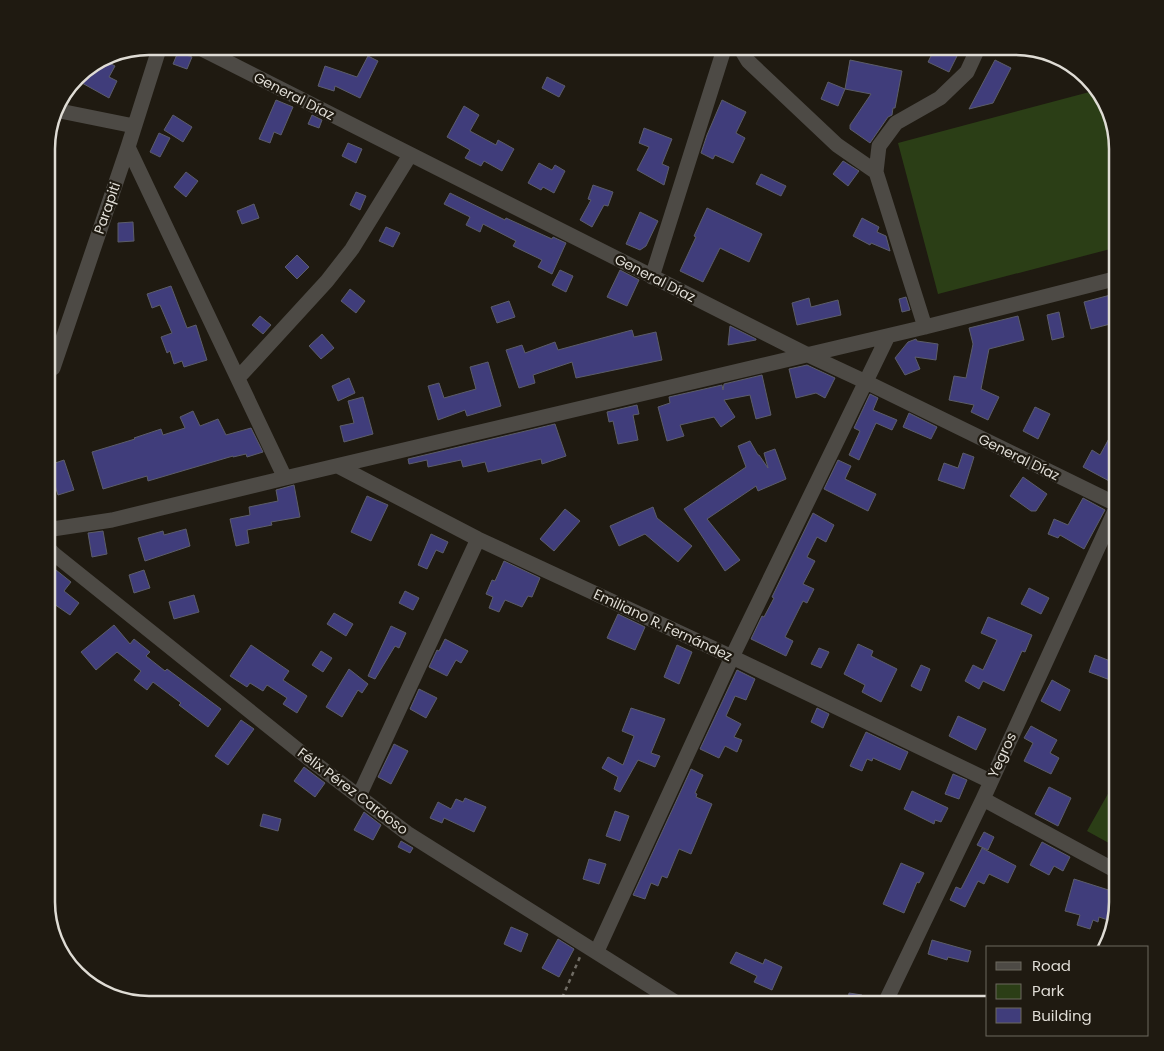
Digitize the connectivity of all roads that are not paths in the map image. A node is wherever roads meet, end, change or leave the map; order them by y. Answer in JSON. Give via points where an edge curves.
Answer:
{"nodes":[{"id":1,"x":157,"y":55,"type":"edge"},
{"id":2,"x":214,"y":55,"type":"edge"},
{"id":3,"x":722,"y":55,"type":"edge"},
{"id":4,"x":744,"y":55,"type":"edge"},
{"id":5,"x":974,"y":55,"type":"edge"},
{"id":6,"x":63,"y":112,"type":"edge"},
{"id":7,"x":134,"y":126,"type":"junction"},
{"id":8,"x":128,"y":147,"type":"junction"},
{"id":9,"x":410,"y":154,"type":"junction"},
{"id":10,"x":876,"y":172,"type":"junction"},
{"id":11,"x":652,"y":276,"type":"junction"},
{"id":12,"x":1109,"y":280,"type":"edge"},
{"id":13,"x":924,"y":327,"type":"junction"},
{"id":14,"x":888,"y":336,"type":"junction"},
{"id":15,"x":806,"y":354,"type":"junction"},
{"id":16,"x":55,"y":356,"type":"edge"},
{"id":17,"x":238,"y":378,"type":"junction"},
{"id":18,"x":866,"y":382,"type":"junction"},
{"id":19,"x":338,"y":466,"type":"junction"},
{"id":20,"x":284,"y":478,"type":"junction"},
{"id":21,"x":1109,"y":501,"type":"edge"},
{"id":22,"x":1109,"y":524,"type":"edge"},
{"id":23,"x":55,"y":529,"type":"edge"},
{"id":24,"x":478,"y":539,"type":"junction"},
{"id":25,"x":55,"y":555,"type":"edge"},
{"id":26,"x":732,"y":657,"type":"junction"},
{"id":27,"x":990,"y":781,"type":"junction"},
{"id":28,"x":359,"y":796,"type":"junction"},
{"id":29,"x":983,"y":799,"type":"junction"},
{"id":30,"x":1109,"y":867,"type":"edge"},
{"id":31,"x":591,"y":947,"type":"junction"},
{"id":32,"x":666,"y":996,"type":"edge"},
{"id":33,"x":888,"y":996,"type":"edge"}],
"edges":[{"from":1,"to":7,"type":"street","name":"Parapiti"},
{"from":2,"to":9,"type":"street","name":"General Díaz"},
{"from":3,"to":11,"type":"street"},
{"from":4,"to":10,"type":"street","via":[[838,145]]},
{"from":5,"to":10,"type":"street","via":[[966,72],[940,98],[896,123],[878,146]]},
{"from":6,"to":7,"type":"street"},
{"from":7,"to":8,"type":"street","name":"Parapiti"},
{"from":8,"to":16,"type":"street","name":"Parapiti"},
{"from":8,"to":17,"type":"street"},
{"from":9,"to":11,"type":"street","name":"General Díaz"},
{"from":9,"to":17,"type":"street","via":[[352,249]]},
{"from":10,"to":13,"type":"street"},
{"from":11,"to":15,"type":"street","name":"General Díaz"},
{"from":12,"to":13,"type":"street"},
{"from":13,"to":14,"type":"street"},
{"from":14,"to":15,"type":"street"},
{"from":14,"to":18,"type":"street"},
{"from":15,"to":18,"type":"street","name":"General Díaz"},
{"from":15,"to":19,"type":"street"},
{"from":17,"to":20,"type":"street"},
{"from":18,"to":21,"type":"street","name":"General Díaz"},
{"from":18,"to":26,"type":"street"},
{"from":19,"to":20,"type":"street"},
{"from":19,"to":24,"type":"street","name":"Emiliano R. Fernández"},
{"from":20,"to":23,"type":"street","via":[[112,520]]},
{"from":22,"to":27,"type":"street","name":"Yegros"},
{"from":24,"to":26,"type":"street","name":"Emiliano R. Fernández"},
{"from":24,"to":28,"type":"street"},
{"from":25,"to":28,"type":"street","name":"Félix Pérez Cardoso"},
{"from":26,"to":27,"type":"street","name":"Emiliano R. Fernández"},
{"from":26,"to":31,"type":"street"},
{"from":27,"to":29,"type":"street","name":"Yegros"},
{"from":28,"to":31,"type":"street","name":"Félix Pérez Cardoso","via":[[407,833]]},
{"from":29,"to":30,"type":"street"},
{"from":29,"to":33,"type":"street","name":"Yegros"},
{"from":31,"to":32,"type":"street","name":"Félix Pérez Cardoso"}]}
